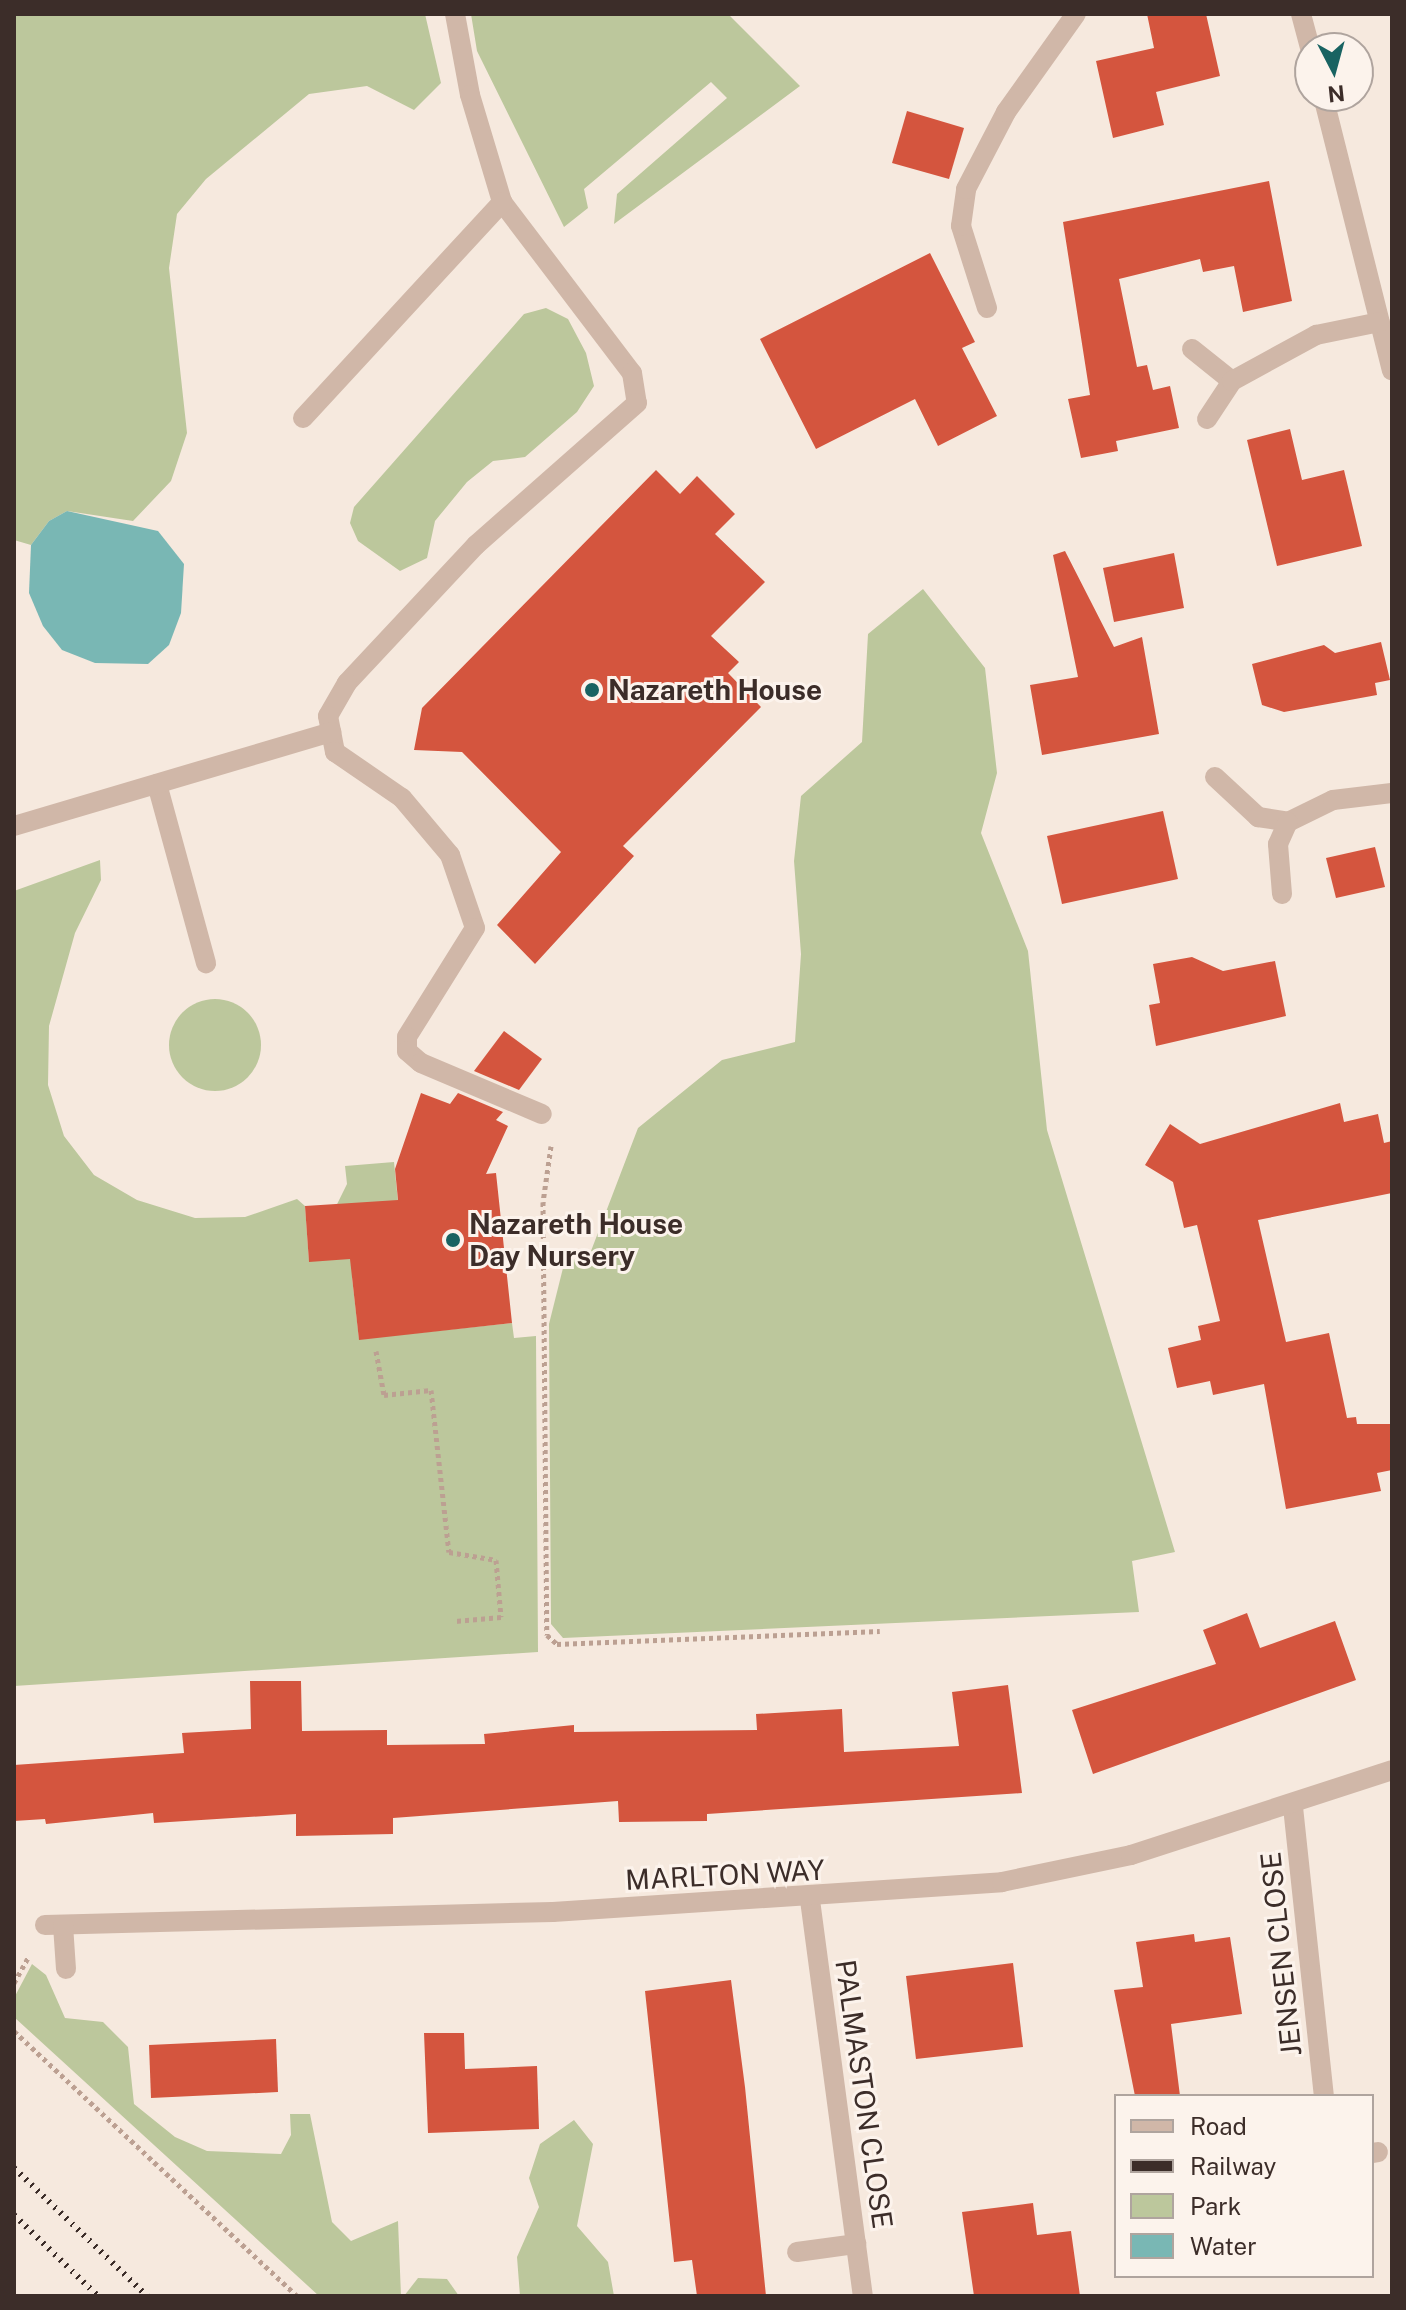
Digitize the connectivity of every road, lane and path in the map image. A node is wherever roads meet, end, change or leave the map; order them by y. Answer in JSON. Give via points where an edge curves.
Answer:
{"nodes":[{"id":1,"x":455,"y":14,"type":"edge"},
{"id":2,"x":1076,"y":14,"type":"edge"},
{"id":3,"x":1327,"y":112,"type":"edge"},
{"id":4,"x":502,"y":202,"type":"junction"},
{"id":5,"x":987,"y":308,"type":"dead end"},
{"id":6,"x":1380,"y":322,"type":"junction"},
{"id":7,"x":1192,"y":349,"type":"dead end"},
{"id":8,"x":1392,"y":370,"type":"edge"},
{"id":9,"x":1232,"y":381,"type":"junction"},
{"id":10,"x":303,"y":418,"type":"dead end"},
{"id":11,"x":1207,"y":419,"type":"dead end"},
{"id":12,"x":331,"y":732,"type":"junction"},
{"id":13,"x":1215,"y":777,"type":"dead end"},
{"id":14,"x":157,"y":784,"type":"junction"},
{"id":15,"x":1392,"y":793,"type":"edge"},
{"id":16,"x":1288,"y":822,"type":"junction"},
{"id":17,"x":14,"y":826,"type":"edge"},
{"id":18,"x":1282,"y":894,"type":"dead end"},
{"id":19,"x":206,"y":963,"type":"dead end"},
{"id":20,"x":542,"y":1114,"type":"joint"},
{"id":21,"x":376,"y":1351,"type":"dead end"},
{"id":22,"x":455,"y":1621,"type":"dead end"},
{"id":23,"x":880,"y":1631,"type":"dead end"},
{"id":24,"x":1392,"y":1770,"type":"edge"},
{"id":25,"x":1293,"y":1807,"type":"junction"},
{"id":26,"x":810,"y":1900,"type":"junction"},
{"id":27,"x":66,"y":1969,"type":"dead end"},
{"id":28,"x":14,"y":2031,"type":"edge"},
{"id":29,"x":1324,"y":2094,"type":"edge"},
{"id":30,"x":856,"y":2244,"type":"junction"},
{"id":31,"x":797,"y":2252,"type":"dead end"},
{"id":32,"x":297,"y":2296,"type":"edge"},
{"id":33,"x":863,"y":2296,"type":"edge"}],
"edges":[{"from":1,"to":4,"type":"street","via":[[470,95]]},
{"from":2,"to":5,"type":"street","via":[[1006,112],[966,189],[961,226]]},
{"from":3,"to":6,"type":"street"},
{"from":4,"to":10,"type":"street"},
{"from":4,"to":12,"type":"street","via":[[632,373],[637,403],[476,545],[347,683],[328,716]]},
{"from":6,"to":8,"type":"street"},
{"from":6,"to":9,"type":"street","via":[[1316,335]]},
{"from":7,"to":9,"type":"street"},
{"from":9,"to":11,"type":"street"},
{"from":12,"to":14,"type":"street"},
{"from":12,"to":20,"type":"street","via":[[335,752],[402,798],[450,855],[475,928],[407,1037],[407,1051],[421,1063]]},
{"from":13,"to":16,"type":"street","via":[[1258,817]]},
{"from":14,"to":17,"type":"street"},
{"from":14,"to":19,"type":"street"},
{"from":15,"to":16,"type":"street","via":[[1333,800]]},
{"from":16,"to":18,"type":"street","via":[[1278,844]]},
{"from":20,"to":23,"type":"path","via":[[554,1126],[543,1202],[547,1635],[557,1644]]},
{"from":21,"to":22,"type":"path","via":[[384,1395],[431,1390],[449,1552],[496,1560],[501,1617]]},
{"from":24,"to":25,"type":"street","name":"MARLTON WAY"},
{"from":25,"to":26,"type":"street","name":"MARLTON WAY","via":[[1131,1855],[1002,1882]]},
{"from":25,"to":29,"type":"street","name":"JENSEN CLOSE"},
{"from":26,"to":27,"type":"street","name":"MARLTON WAY","via":[[54,1925]]},
{"from":26,"to":30,"type":"street","name":"PALMASTON CLOSE"},
{"from":28,"to":32,"type":"path"},
{"from":30,"to":31,"type":"street"},
{"from":30,"to":33,"type":"street","name":"PALMASTON CLOSE"}]}
